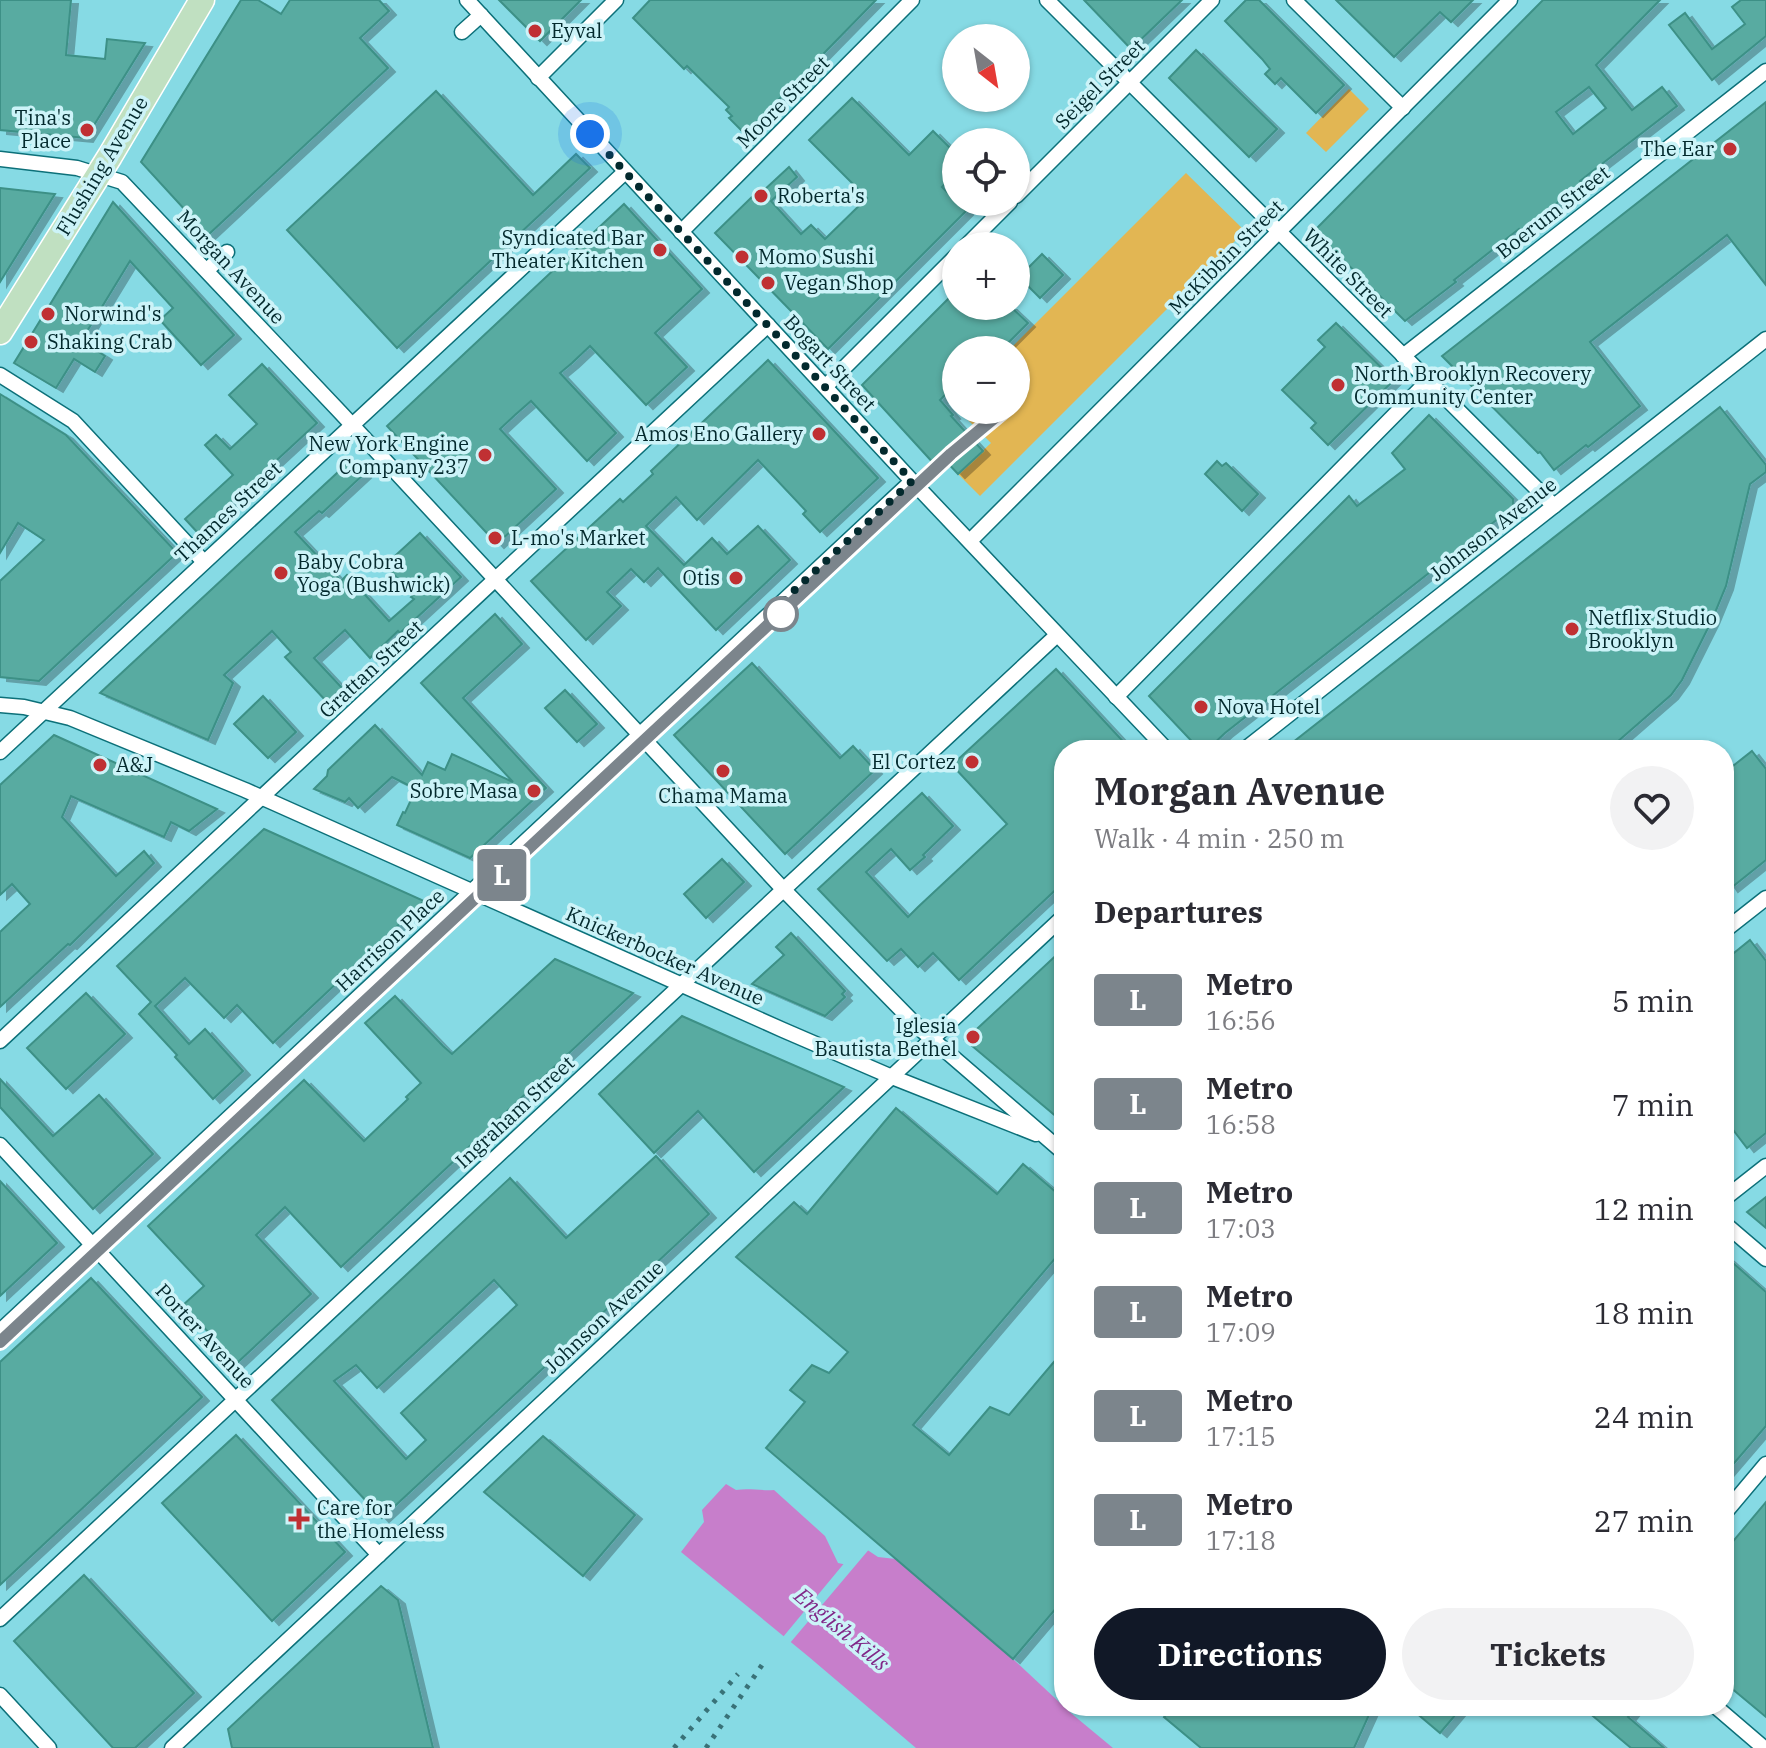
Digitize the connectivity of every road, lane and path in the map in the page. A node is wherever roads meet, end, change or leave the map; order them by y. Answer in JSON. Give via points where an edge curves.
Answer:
{"nodes":[{"id":1,"x":202,"y":0,"type":"edge"},
{"id":2,"x":467,"y":0,"type":"edge"},
{"id":3,"x":616,"y":0,"type":"edge"},
{"id":4,"x":912,"y":0,"type":"edge"},
{"id":5,"x":1047,"y":0,"type":"edge"},
{"id":6,"x":1212,"y":0,"type":"edge"},
{"id":7,"x":1294,"y":0,"type":"edge"},
{"id":8,"x":1510,"y":0,"type":"edge"},
{"id":9,"x":481,"y":15,"type":"junction"},
{"id":10,"x":462,"y":32,"type":"dead end"},
{"id":11,"x":1766,"y":71,"type":"edge"},
{"id":12,"x":538,"y":78,"type":"junction"},
{"id":13,"x":1130,"y":82,"type":"junction"},
{"id":14,"x":1403,"y":108,"type":"junction"},
{"id":15,"x":0,"y":159,"type":"edge"},
{"id":16,"x":625,"y":172,"type":"junction"},
{"id":17,"x":98,"y":174,"type":"junction"},
{"id":18,"x":1030,"y":182,"type":"edge"},
{"id":19,"x":996,"y":216,"type":"edge"},
{"id":20,"x":681,"y":232,"type":"junction"},
{"id":21,"x":980,"y":232,"type":"edge"},
{"id":22,"x":1279,"y":232,"type":"junction"},
{"id":23,"x":227,"y":252,"type":"dead end"},
{"id":24,"x":207,"y":270,"type":"junction"},
{"id":25,"x":942,"y":270,"type":"edge"},
{"id":26,"x":768,"y":325,"type":"junction"},
{"id":27,"x":0,"y":332,"type":"edge"},
{"id":28,"x":1766,"y":339,"type":"edge"},
{"id":29,"x":1403,"y":356,"type":"junction"},
{"id":30,"x":0,"y":375,"type":"edge"},
{"id":31,"x":1428,"y":381,"type":"junction"},
{"id":32,"x":826,"y":386,"type":"junction"},
{"id":33,"x":352,"y":425,"type":"junction"},
{"id":34,"x":912,"y":481,"type":"junction"},
{"id":35,"x":1554,"y":506,"type":"junction"},
{"id":36,"x":970,"y":541,"type":"junction"},
{"id":37,"x":204,"y":562,"type":"junction"},
{"id":38,"x":496,"y":580,"type":"junction"},
{"id":39,"x":1057,"y":635,"type":"junction"},
{"id":40,"x":1116,"y":697,"type":"junction"},
{"id":41,"x":0,"y":705,"type":"edge"},
{"id":42,"x":44,"y":711,"type":"junction"},
{"id":43,"x":639,"y":734,"type":"junction"},
{"id":44,"x":1157,"y":740,"type":"edge"},
{"id":45,"x":1257,"y":740,"type":"edge"},
{"id":46,"x":0,"y":752,"type":"edge"},
{"id":47,"x":261,"y":798,"type":"junction"},
{"id":48,"x":783,"y":889,"type":"junction"},
{"id":49,"x":471,"y":891,"type":"junction"},
{"id":50,"x":1766,"y":898,"type":"edge"},
{"id":51,"x":1734,"y":923,"type":"edge"},
{"id":52,"x":1054,"y":925,"type":"edge"},
{"id":53,"x":681,"y":985,"type":"junction"},
{"id":54,"x":933,"y":1039,"type":"junction"},
{"id":55,"x":0,"y":1041,"type":"edge"},
{"id":56,"x":892,"y":1077,"type":"junction"},
{"id":57,"x":1048,"y":1139,"type":"junction"},
{"id":58,"x":1054,"y":1144,"type":"edge"},
{"id":59,"x":0,"y":1145,"type":"edge"},
{"id":60,"x":1766,"y":1166,"type":"edge"},
{"id":61,"x":1734,"y":1191,"type":"edge"},
{"id":62,"x":1734,"y":1232,"type":"edge"},
{"id":63,"x":92,"y":1244,"type":"junction"},
{"id":64,"x":1766,"y":1259,"type":"edge"},
{"id":65,"x":0,"y":1331,"type":"edge"},
{"id":66,"x":236,"y":1399,"type":"junction"},
{"id":67,"x":1766,"y":1464,"type":"edge"},
{"id":68,"x":1734,"y":1502,"type":"edge"},
{"id":69,"x":379,"y":1555,"type":"junction"},
{"id":70,"x":0,"y":1619,"type":"edge"},
{"id":71,"x":0,"y":1695,"type":"edge"},
{"id":72,"x":1727,"y":1716,"type":"edge"},
{"id":73,"x":49,"y":1748,"type":"edge"},
{"id":74,"x":172,"y":1748,"type":"edge"},
{"id":75,"x":1764,"y":1748,"type":"edge"}],
"edges":[{"from":1,"to":17,"type":"main road","name":"Flushing Avenue"},
{"from":2,"to":9,"type":"street","name":"Bogart Street"},
{"from":3,"to":12,"type":"street"},
{"from":4,"to":20,"type":"street","name":"Moore Street"},
{"from":5,"to":13,"type":"street","name":"White Street"},
{"from":6,"to":13,"type":"street","name":"Seigel Street"},
{"from":7,"to":14,"type":"street"},
{"from":8,"to":14,"type":"street","name":"McKibbin Street"},
{"from":9,"to":10,"type":"street"},
{"from":9,"to":12,"type":"street","name":"Bogart Street"},
{"from":11,"to":29,"type":"street","name":"Boerum Street"},
{"from":12,"to":16,"type":"street","name":"Bogart Street"},
{"from":13,"to":18,"type":"street","name":"Seigel Street"},
{"from":13,"to":22,"type":"street","name":"White Street"},
{"from":14,"to":22,"type":"street","name":"McKibbin Street"},
{"from":15,"to":17,"type":"street","name":"Morgan Avenue"},
{"from":16,"to":20,"type":"street","name":"Bogart Street"},
{"from":16,"to":33,"type":"street","name":"Thames Street"},
{"from":17,"to":24,"type":"street","name":"Morgan Avenue","via":[[122,182]]},
{"from":17,"to":27,"type":"main road","name":"Flushing Avenue"},
{"from":19,"to":21,"type":"street"},
{"from":20,"to":26,"type":"street","name":"Bogart Street"},
{"from":22,"to":29,"type":"street","name":"White Street"},
{"from":22,"to":36,"type":"street","name":"McKibbin Street"},
{"from":23,"to":24,"type":"street"},
{"from":24,"to":33,"type":"street","name":"Morgan Avenue"},
{"from":25,"to":32,"type":"street"},
{"from":26,"to":32,"type":"street","name":"Bogart Street"},
{"from":26,"to":38,"type":"street","name":"Grattan Street"},
{"from":28,"to":35,"type":"street","name":"Johnson Avenue"},
{"from":29,"to":31,"type":"street","name":"White Street"},
{"from":30,"to":37,"type":"street","via":[[73,421]]},
{"from":31,"to":35,"type":"street","name":"White Street"},
{"from":31,"to":40,"type":"street"},
{"from":32,"to":34,"type":"street","name":"Bogart Street"},
{"from":33,"to":37,"type":"street","name":"Thames Street"},
{"from":33,"to":38,"type":"street","name":"Morgan Avenue"},
{"from":34,"to":36,"type":"street","name":"Bogart Street"},
{"from":34,"to":43,"type":"street","name":"Harrison Place"},
{"from":35,"to":45,"type":"street","name":"Johnson Avenue"},
{"from":36,"to":39,"type":"street","name":"Bogart Street"},
{"from":37,"to":42,"type":"street","name":"Thames Street"},
{"from":38,"to":43,"type":"street","name":"Morgan Avenue"},
{"from":38,"to":47,"type":"street","name":"Grattan Street"},
{"from":39,"to":40,"type":"street","name":"Bogart Street"},
{"from":39,"to":48,"type":"street","name":"Ingraham Street"},
{"from":40,"to":44,"type":"street","name":"Bogart Street"},
{"from":41,"to":42,"type":"street","name":"Knickerbocker Avenue"},
{"from":42,"to":46,"type":"street","name":"Thames Street"},
{"from":42,"to":47,"type":"street","name":"Knickerbocker Avenue"},
{"from":43,"to":48,"type":"street","name":"Morgan Avenue"},
{"from":43,"to":49,"type":"street","name":"Harrison Place"},
{"from":47,"to":49,"type":"street","name":"Knickerbocker Avenue"},
{"from":47,"to":55,"type":"street","name":"Grattan Street"},
{"from":48,"to":53,"type":"street","name":"Ingraham Street"},
{"from":48,"to":54,"type":"street","name":"Morgan Avenue"},
{"from":49,"to":53,"type":"street","name":"Knickerbocker Avenue"},
{"from":49,"to":63,"type":"street","name":"Harrison Place"},
{"from":50,"to":51,"type":"street"},
{"from":52,"to":54,"type":"street","name":"Johnson Avenue"},
{"from":53,"to":56,"type":"street","name":"Knickerbocker Avenue"},
{"from":53,"to":66,"type":"street","name":"Ingraham Street"},
{"from":54,"to":56,"type":"street","name":"Johnson Avenue"},
{"from":54,"to":57,"type":"street","name":"Morgan Avenue"},
{"from":56,"to":57,"type":"street","name":"Knickerbocker Avenue"},
{"from":56,"to":69,"type":"street","name":"Johnson Avenue"},
{"from":57,"to":58,"type":"street","name":"Morgan Avenue"},
{"from":59,"to":63,"type":"street","name":"Porter Avenue"},
{"from":60,"to":61,"type":"street"},
{"from":62,"to":64,"type":"street"},
{"from":63,"to":65,"type":"street","name":"Harrison Place"},
{"from":63,"to":66,"type":"street","name":"Porter Avenue"},
{"from":66,"to":69,"type":"street","name":"Porter Avenue"},
{"from":66,"to":70,"type":"street","name":"Ingraham Street"},
{"from":67,"to":68,"type":"street"},
{"from":69,"to":74,"type":"street","name":"Johnson Avenue"},
{"from":71,"to":73,"type":"street"},
{"from":72,"to":75,"type":"street"}]}
